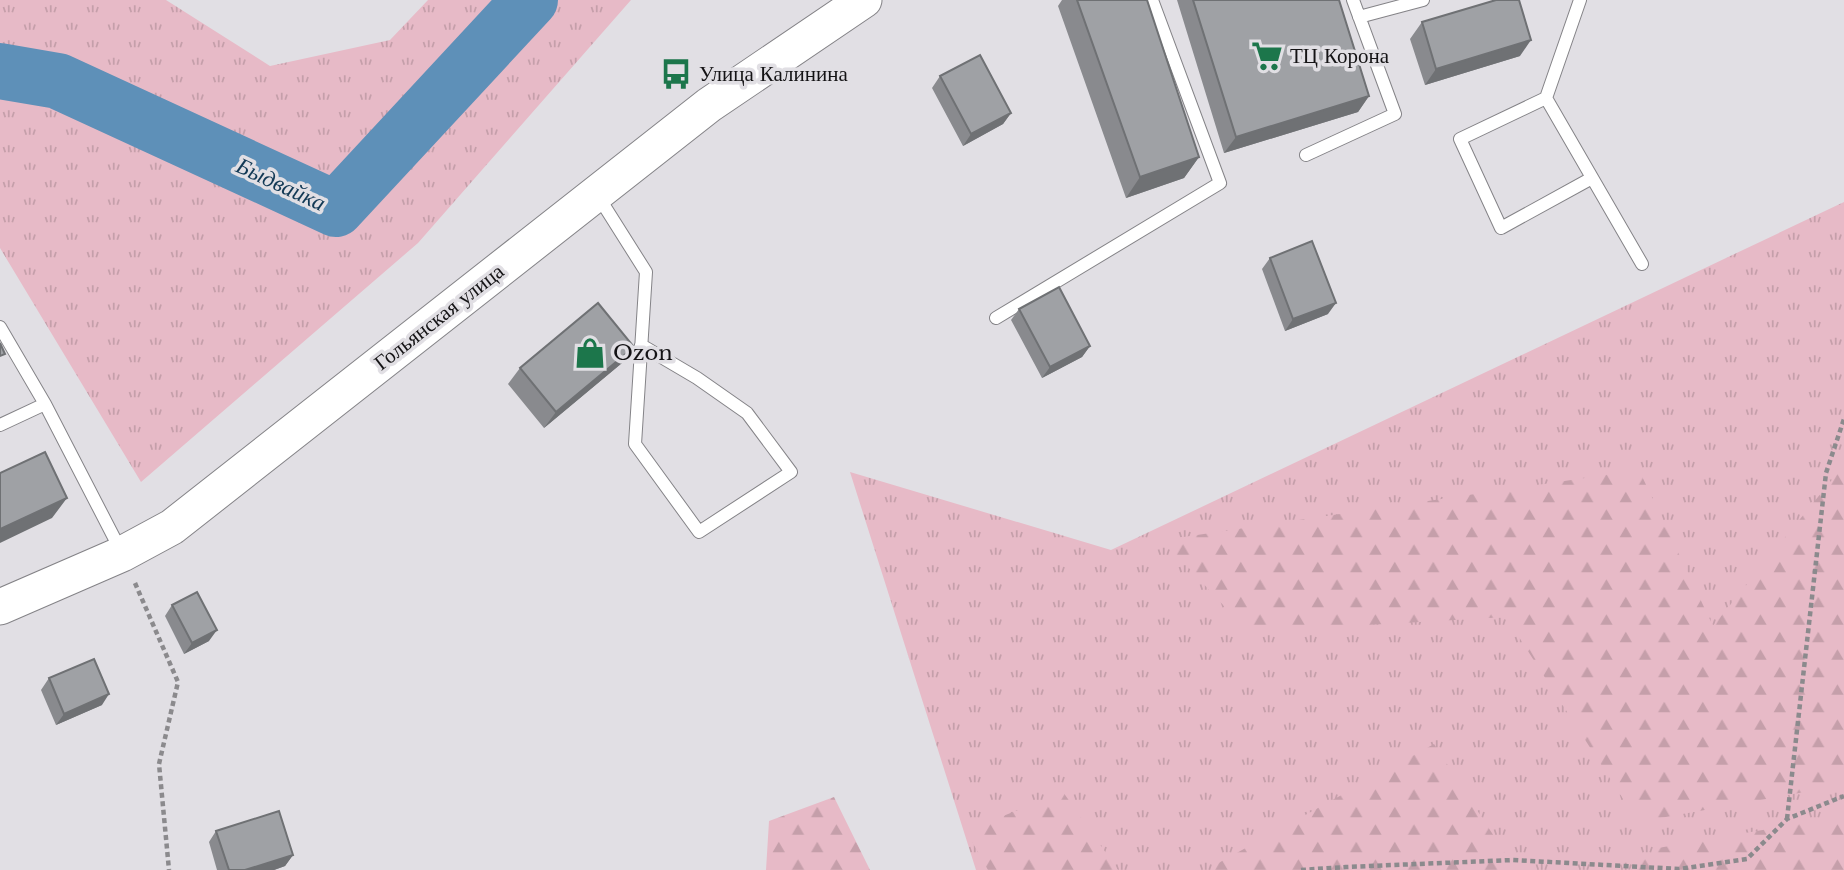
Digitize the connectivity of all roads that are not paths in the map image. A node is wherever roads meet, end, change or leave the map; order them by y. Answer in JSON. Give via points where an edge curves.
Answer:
{"nodes":[{"id":1,"x":864,"y":0,"type":"edge"},
{"id":2,"x":1152,"y":0,"type":"edge"},
{"id":3,"x":1353,"y":0,"type":"edge"},
{"id":4,"x":1423,"y":0,"type":"edge"},
{"id":5,"x":1580,"y":0,"type":"edge"},
{"id":6,"x":1359,"y":17,"type":"junction"},
{"id":7,"x":1546,"y":98,"type":"junction"},
{"id":8,"x":1306,"y":155,"type":"dead end"},
{"id":9,"x":1592,"y":178,"type":"junction"},
{"id":10,"x":596,"y":193,"type":"junction"},
{"id":11,"x":1642,"y":264,"type":"dead end"},
{"id":12,"x":996,"y":318,"type":"dead end"},
{"id":13,"x":0,"y":327,"type":"edge"},
{"id":14,"x":641,"y":345,"type":"junction"},
{"id":15,"x":45,"y":404,"type":"junction"},
{"id":16,"x":0,"y":425,"type":"edge"},
{"id":17,"x":122,"y":554,"type":"junction"},
{"id":18,"x":0,"y":607,"type":"edge"}],
"edges":[{"from":1,"to":10,"type":"main road","name":"Гольянская улица","via":[[709,105]]},
{"from":2,"to":12,"type":"lane","via":[[1220,183]]},
{"from":3,"to":6,"type":"lane"},
{"from":4,"to":6,"type":"lane"},
{"from":5,"to":7,"type":"lane"},
{"from":6,"to":8,"type":"lane","via":[[1395,114]]},
{"from":7,"to":9,"type":"lane"},
{"from":7,"to":9,"type":"lane","via":[[1460,139],[1501,228]]},
{"from":9,"to":11,"type":"lane"},
{"from":10,"to":14,"type":"lane","via":[[646,272]]},
{"from":10,"to":17,"type":"main road","name":"Гольянская улица","via":[[172,527]]},
{"from":13,"to":15,"type":"lane"},
{"from":14,"to":14,"type":"lane","via":[[635,444],[699,532],[791,472],[747,413]]},
{"from":15,"to":16,"type":"lane"},
{"from":15,"to":17,"type":"lane"},
{"from":17,"to":18,"type":"main road","name":"Гольянская улица"}]}
